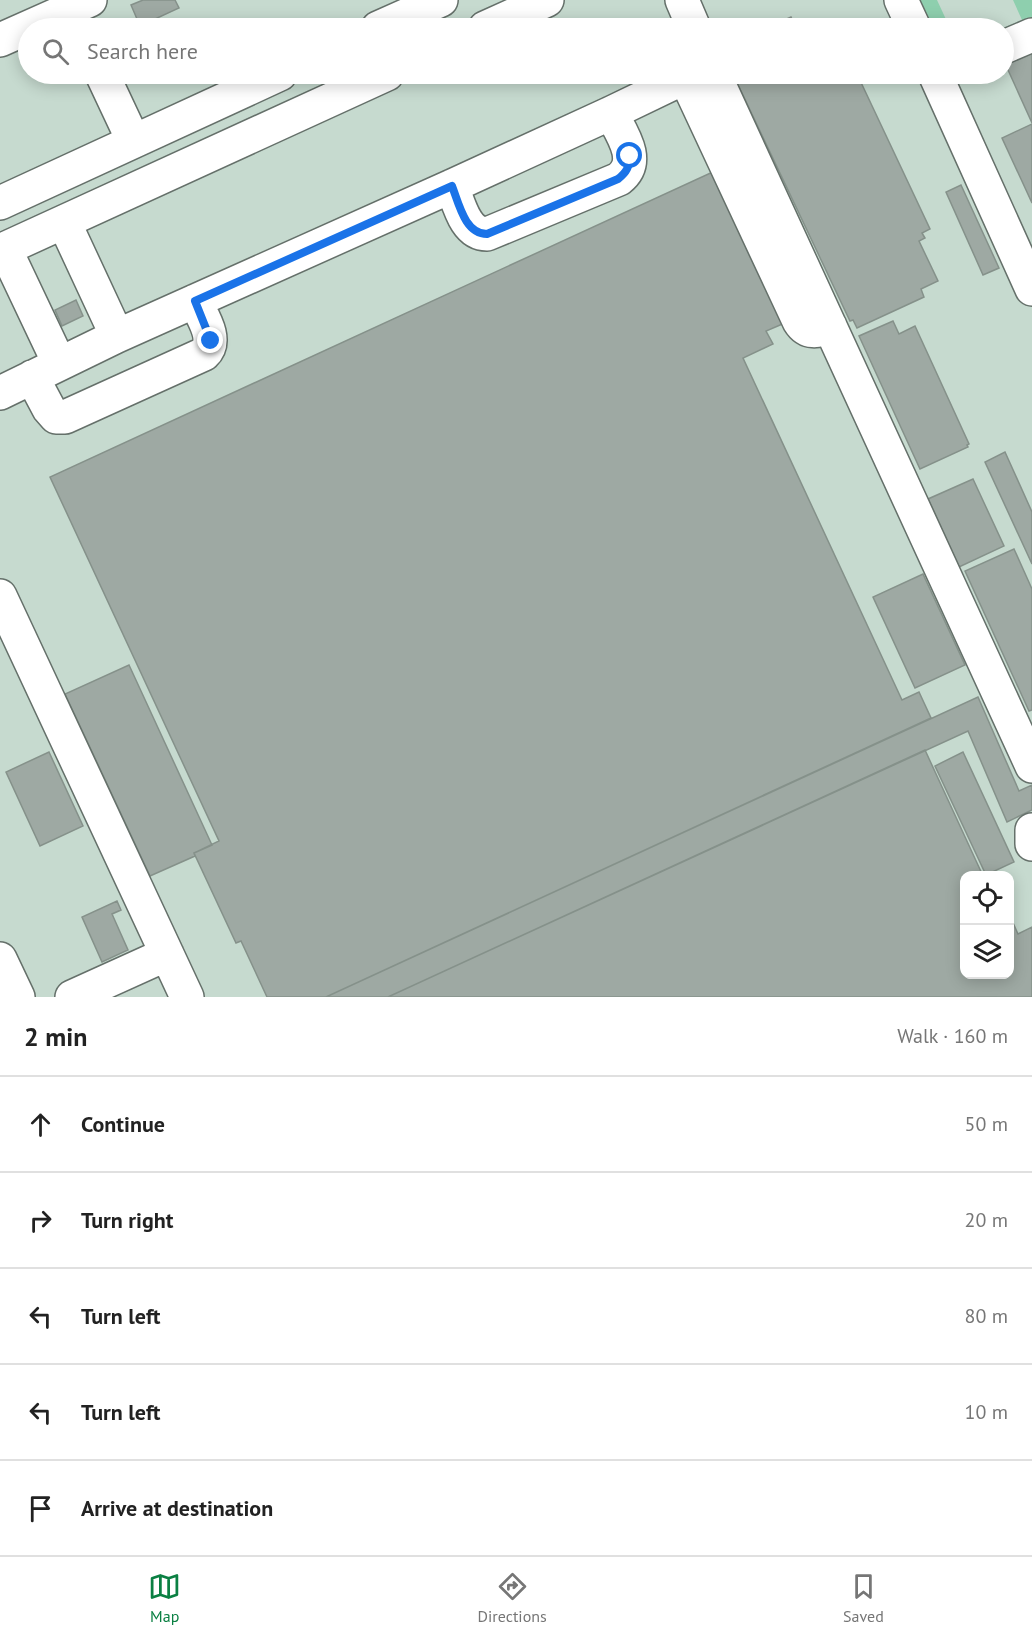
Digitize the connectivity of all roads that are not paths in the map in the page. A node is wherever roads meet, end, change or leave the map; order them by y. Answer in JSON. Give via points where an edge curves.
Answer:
{"nodes":[{"id":1,"x":441,"y":0,"type":"edge"},
{"id":2,"x":547,"y":0,"type":"edge"},
{"id":3,"x":682,"y":0,"type":"edge"},
{"id":4,"x":901,"y":0,"type":"edge"},
{"id":5,"x":81,"y":12,"type":"edge"},
{"id":6,"x":64,"y":18,"type":"edge"},
{"id":7,"x":400,"y":18,"type":"edge"},
{"id":8,"x":507,"y":18,"type":"edge"},
{"id":9,"x":690,"y":18,"type":"edge"},
{"id":10,"x":909,"y":18,"type":"edge"},
{"id":11,"x":18,"y":34,"type":"edge"},
{"id":12,"x":1032,"y":35,"type":"edge"},
{"id":13,"x":0,"y":40,"type":"edge"},
{"id":14,"x":1014,"y":43,"type":"edge"},
{"id":15,"x":107,"y":84,"type":"edge"},
{"id":16,"x":258,"y":84,"type":"edge"},
{"id":17,"x":365,"y":84,"type":"edge"},
{"id":18,"x":677,"y":84,"type":"edge"},
{"id":19,"x":701,"y":84,"type":"edge"},
{"id":20,"x":943,"y":84,"type":"edge"},
{"id":21,"x":611,"y":113,"type":"junction"},
{"id":22,"x":133,"y":141,"type":"junction"},
{"id":23,"x":452,"y":186,"type":"junction"},
{"id":24,"x":0,"y":203,"type":"edge"},
{"id":25,"x":64,"y":222,"type":"junction"},
{"id":26,"x":3,"y":250,"type":"edge"},
{"id":27,"x":1032,"y":289,"type":"edge"},
{"id":28,"x":195,"y":301,"type":"junction"},
{"id":29,"x":117,"y":336,"type":"junction"},
{"id":30,"x":45,"y":370,"type":"junction"},
{"id":31,"x":0,"y":393,"type":"edge"},
{"id":32,"x":0,"y":596,"type":"edge"},
{"id":33,"x":1032,"y":766,"type":"edge"},
{"id":34,"x":1032,"y":830,"type":"edge"},
{"id":35,"x":1032,"y":844,"type":"edge"},
{"id":36,"x":167,"y":954,"type":"junction"},
{"id":37,"x":0,"y":959,"type":"edge"},
{"id":38,"x":18,"y":997,"type":"edge"},
{"id":39,"x":72,"y":997,"type":"edge"},
{"id":40,"x":187,"y":997,"type":"edge"}],
"edges":[{"from":1,"to":7,"type":"street"},
{"from":2,"to":8,"type":"street"},
{"from":3,"to":9,"type":"street"},
{"from":4,"to":10,"type":"street"},
{"from":5,"to":6,"type":"street"},
{"from":11,"to":13,"type":"street"},
{"from":12,"to":14,"type":"street"},
{"from":15,"to":22,"type":"street"},
{"from":16,"to":22,"type":"street"},
{"from":17,"to":25,"type":"street"},
{"from":18,"to":21,"type":"street"},
{"from":19,"to":33,"type":"street","via":[[799,321],[810,331],[830,326]]},
{"from":20,"to":27,"type":"street"},
{"from":21,"to":23,"type":"street"},
{"from":21,"to":23,"type":"street","via":[[630,156],[625,174],[618,179],[487,234],[470,227]]},
{"from":22,"to":24,"type":"street"},
{"from":23,"to":28,"type":"street"},
{"from":25,"to":26,"type":"street"},
{"from":25,"to":29,"type":"street"},
{"from":26,"to":30,"type":"street"},
{"from":28,"to":29,"type":"street"},
{"from":28,"to":30,"type":"street","via":[[211,341],[204,354],[65,417],[56,417],[49,410]]},
{"from":29,"to":30,"type":"street"},
{"from":30,"to":31,"type":"street"},
{"from":32,"to":36,"type":"street"},
{"from":34,"to":35,"type":"street"},
{"from":36,"to":39,"type":"street"},
{"from":36,"to":40,"type":"street"},
{"from":37,"to":38,"type":"street"}]}
